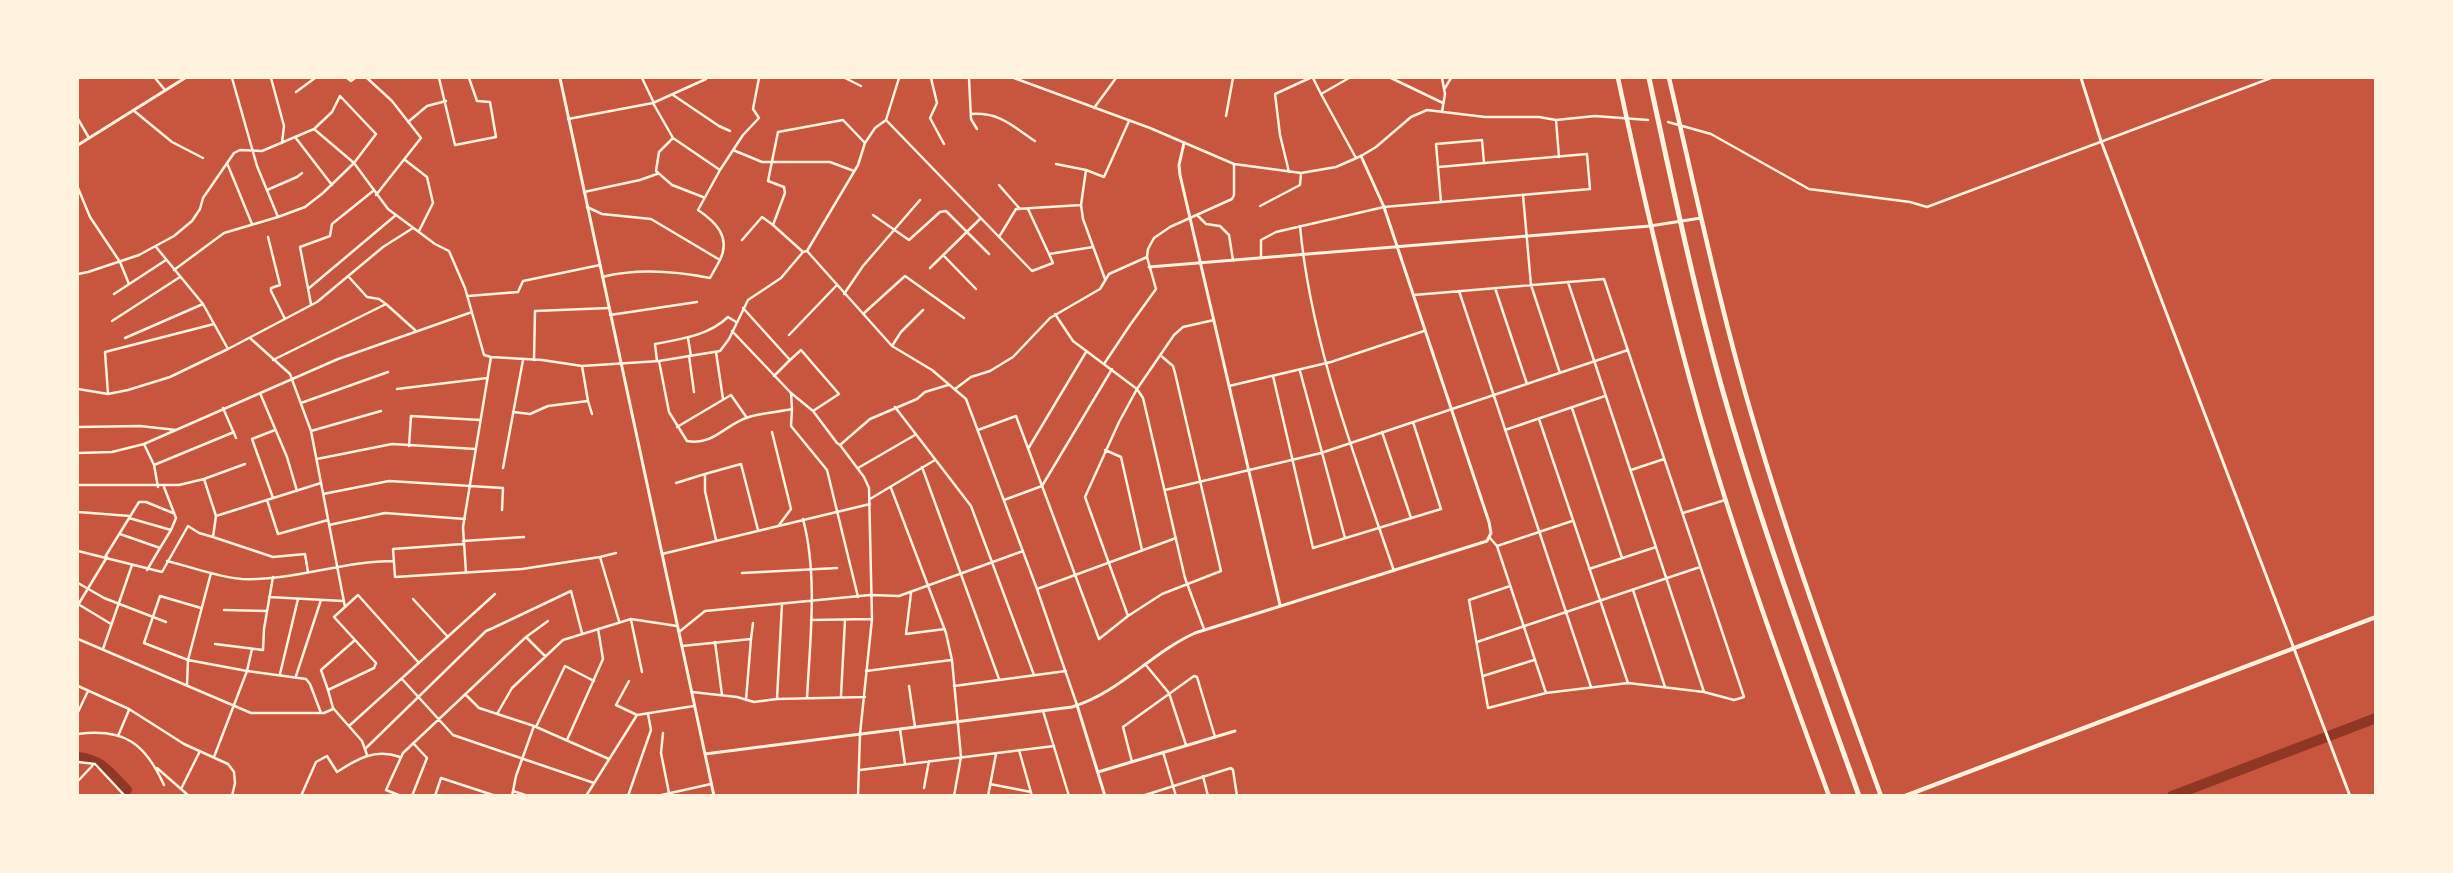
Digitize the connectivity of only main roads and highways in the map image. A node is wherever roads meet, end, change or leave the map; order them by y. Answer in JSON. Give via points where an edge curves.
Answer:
{"nodes":[{"id":1,"x":1618,"y":78,"type":"edge"},
{"id":2,"x":1649,"y":78,"type":"edge"},
{"id":3,"x":1669,"y":78,"type":"edge"},
{"id":4,"x":2376,"y":617,"type":"edge"},
{"id":5,"x":1859,"y":794,"type":"edge"},
{"id":6,"x":1829,"y":796,"type":"edge"},
{"id":7,"x":1881,"y":796,"type":"edge"},
{"id":8,"x":1904,"y":796,"type":"edge"}],
"edges":[{"from":1,"to":6,"type":"main road","via":[[1679,342],[1725,500]]},
{"from":2,"to":5,"type":"highway","via":[[1686,248],[1727,407],[1761,518]]},
{"from":3,"to":7,"type":"main road","via":[[1734,353],[1784,520]]},
{"from":4,"to":8,"type":"main road"}]}
